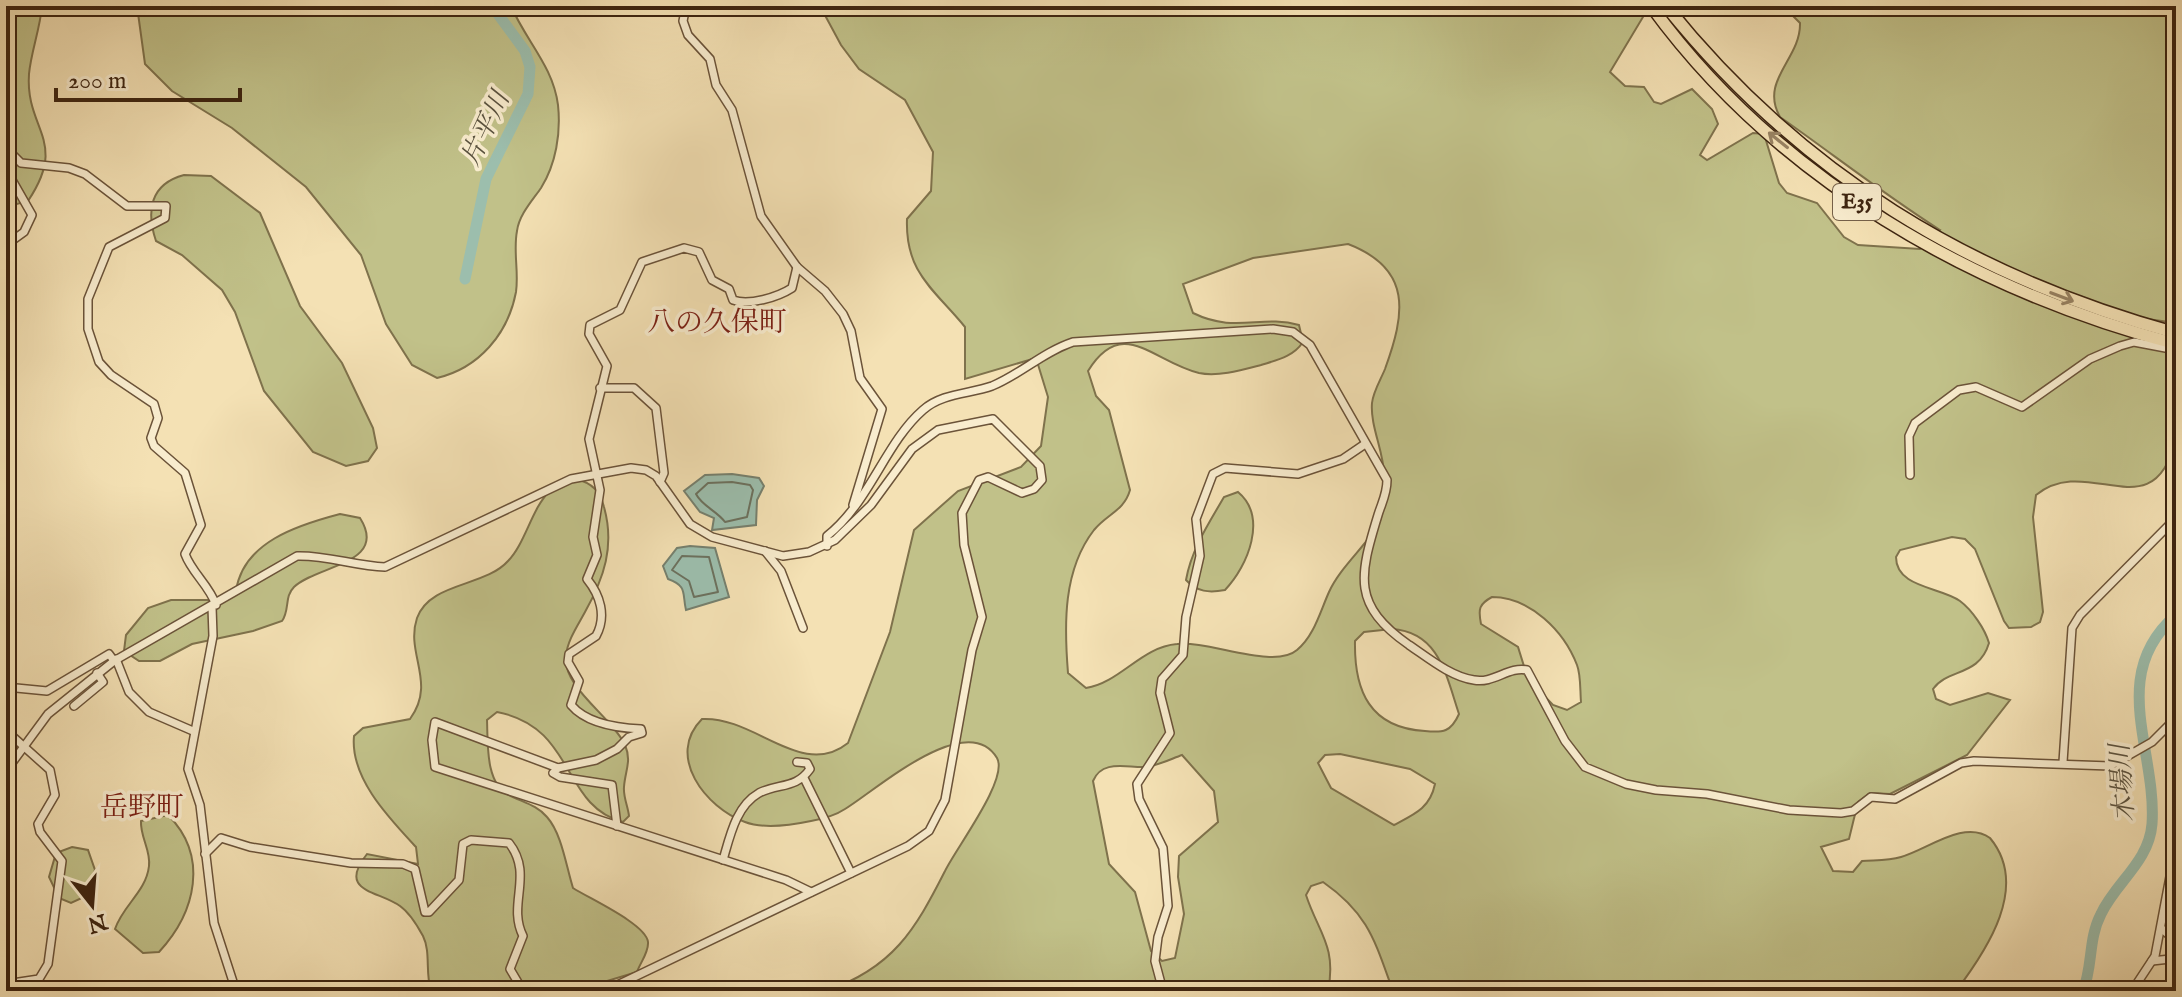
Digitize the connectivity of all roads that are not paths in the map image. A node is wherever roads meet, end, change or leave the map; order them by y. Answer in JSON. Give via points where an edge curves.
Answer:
{"nodes":[{"id":1,"x":686,"y":6,"type":"edge"},
{"id":2,"x":1651,"y":6,"type":"edge"},
{"id":3,"x":1666,"y":6,"type":"edge"},
{"id":4,"x":6,"y":148,"type":"edge"},
{"id":5,"x":13,"y":157,"type":"junction"},
{"id":6,"x":6,"y":245,"type":"edge"},
{"id":7,"x":797,"y":267,"type":"junction"},
{"id":8,"x":2176,"y":333,"type":"edge"},
{"id":9,"x":2176,"y":347,"type":"edge"},
{"id":10,"x":600,"y":388,"type":"junction"},
{"id":11,"x":1365,"y":444,"type":"junction"},
{"id":12,"x":599,"y":474,"type":"junction"},
{"id":13,"x":1910,"y":475,"type":"dead end"},
{"id":14,"x":660,"y":482,"type":"junction"},
{"id":15,"x":852,"y":511,"type":"junction"},
{"id":16,"x":2176,"y":518,"type":"edge"},
{"id":17,"x":827,"y":546,"type":"junction"},
{"id":18,"x":765,"y":551,"type":"junction"},
{"id":19,"x":214,"y":606,"type":"junction"},
{"id":20,"x":803,"y":628,"type":"dead end"},
{"id":21,"x":115,"y":660,"type":"junction"},
{"id":22,"x":97,"y":673,"type":"junction"},
{"id":23,"x":6,"y":689,"type":"edge"},
{"id":24,"x":74,"y":706,"type":"dead end"},
{"id":25,"x":2176,"y":718,"type":"edge"},
{"id":26,"x":193,"y":731,"type":"junction"},
{"id":27,"x":24,"y":747,"type":"junction"},
{"id":28,"x":797,"y":762,"type":"dead end"},
{"id":29,"x":2063,"y":762,"type":"junction"},
{"id":30,"x":558,"y":768,"type":"junction"},
{"id":31,"x":6,"y":771,"type":"edge"},
{"id":32,"x":804,"y":778,"type":"junction"},
{"id":33,"x":617,"y":826,"type":"junction"},
{"id":34,"x":2176,"y":845,"type":"edge"},
{"id":35,"x":205,"y":854,"type":"junction"},
{"id":36,"x":723,"y":860,"type":"junction"},
{"id":37,"x":851,"y":873,"type":"junction"},
{"id":38,"x":811,"y":892,"type":"junction"},
{"id":39,"x":2162,"y":929,"type":"junction"},
{"id":40,"x":2176,"y":941,"type":"edge"},
{"id":41,"x":2152,"y":961,"type":"junction"},
{"id":42,"x":2176,"y":963,"type":"edge"},
{"id":43,"x":39,"y":979,"type":"junction"},
{"id":44,"x":6,"y":984,"type":"edge"},
{"id":45,"x":43,"y":991,"type":"edge"},
{"id":46,"x":236,"y":991,"type":"edge"},
{"id":47,"x":523,"y":991,"type":"edge"},
{"id":48,"x":605,"y":991,"type":"edge"},
{"id":49,"x":1163,"y":991,"type":"edge"},
{"id":50,"x":2132,"y":991,"type":"edge"}],
"edges":[{"from":1,"to":7,"type":"street","via":[[683,21],[688,35],[710,59],[716,85],[732,110],[761,216]]},
{"from":9,"to":2,"type":"highway","number":"E35","one_way":true,"via":[[2051,305],[1983,275],[1877,215],[1762,127]]},
{"from":3,"to":8,"type":"highway","number":"E35","one_way":true,"via":[[1771,119],[1879,204],[1987,266]]},
{"from":4,"to":5,"type":"street"},
{"from":5,"to":6,"type":"street","via":[[8,173],[32,215],[24,232]]},
{"from":5,"to":19,"type":"street","via":[[21,163],[85,174],[127,206],[166,206],[165,218],[147,231],[109,247],[88,299],[88,329],[99,362],[154,404],[154,446],[185,473],[201,525],[185,554],[188,565],[212,592]]},
{"from":7,"to":10,"type":"street","via":[[792,288],[783,294],[741,303],[712,280],[693,249],[642,262],[620,310],[590,325],[589,334],[607,366]]},
{"from":7,"to":15,"type":"street","via":[[843,314],[860,378],[882,409]]},
{"from":9,"to":13,"type":"street","via":[[2134,342],[2120,346],[2090,359],[2022,407],[1976,387],[1959,390],[1915,423],[1909,436]]},
{"from":10,"to":12,"type":"street","via":[[589,439]]},
{"from":10,"to":14,"type":"street","via":[[634,388],[656,408],[664,473]]},
{"from":11,"to":15,"type":"street","via":[[1310,345],[1293,332],[1238,329],[1073,342],[1004,381],[924,409]]},
{"from":11,"to":29,"type":"street","via":[[1387,480],[1365,575],[1371,611],[1391,632],[1464,678],[1484,681],[1527,670],[1565,741],[1593,773],[1656,790],[1841,813],[1871,797],[1895,799],[1961,763]]},
{"from":11,"to":49,"type":"street","via":[[1343,459],[1298,474],[1225,468],[1213,474],[1200,499],[1200,556],[1183,655],[1162,679],[1160,693],[1170,733],[1137,784],[1163,848],[1168,906],[1155,961]]},
{"from":12,"to":14,"type":"street","via":[[631,468],[646,470]]},
{"from":12,"to":19,"type":"street","via":[[571,479],[385,567],[297,556]]},
{"from":12,"to":30,"type":"street","via":[[593,537],[597,555],[587,579],[597,591],[600,629],[569,654],[579,681],[571,705],[606,725],[642,733],[596,760]]},
{"from":14,"to":18,"type":"street","via":[[690,524],[712,537]]},
{"from":15,"to":17,"type":"street","via":[[827,536]]},
{"from":16,"to":29,"type":"street","via":[[2072,628]]},
{"from":17,"to":18,"type":"street","via":[[798,555]]},
{"from":17,"to":37,"type":"street","via":[[871,505],[912,449],[938,430],[993,419],[1040,466],[1039,485],[1022,493],[988,477],[979,480],[962,513],[964,545],[982,617],[940,814],[929,831],[908,846]]},
{"from":18,"to":20,"type":"street","via":[[781,571]]},
{"from":19,"to":21,"type":"street"},
{"from":19,"to":26,"type":"street"},
{"from":21,"to":22,"type":"street"},
{"from":21,"to":23,"type":"street","via":[[109,654],[47,691]]},
{"from":21,"to":26,"type":"street","via":[[129,692],[149,712]]},
{"from":22,"to":24,"type":"street","via":[[103,682]]},
{"from":22,"to":27,"type":"street","via":[[48,714]]},
{"from":23,"to":27,"type":"street","via":[[8,725]]},
{"from":25,"to":29,"type":"street","via":[[2127,760],[2110,766]]},
{"from":26,"to":35,"type":"street","via":[[188,769],[200,805]]},
{"from":27,"to":31,"type":"street"},
{"from":27,"to":43,"type":"street","via":[[50,770],[55,795],[38,824],[62,861],[48,964]]},
{"from":28,"to":32,"type":"street","via":[[809,765]]},
{"from":30,"to":33,"type":"street","via":[[553,773],[560,777],[612,785]]},
{"from":30,"to":33,"type":"street","via":[[435,722],[432,727],[435,767]]},
{"from":32,"to":36,"type":"street","via":[[750,800],[735,823]]},
{"from":32,"to":37,"type":"street"},
{"from":33,"to":36,"type":"street"},
{"from":34,"to":39,"type":"street"},
{"from":35,"to":46,"type":"street","via":[[214,923]]},
{"from":35,"to":47,"type":"street","via":[[221,838],[351,863],[403,864],[415,869],[429,912],[459,880],[463,844],[509,843],[523,887],[515,920],[523,936],[510,969]]},
{"from":36,"to":38,"type":"street"},
{"from":37,"to":38,"type":"street"},
{"from":38,"to":48,"type":"street"},
{"from":39,"to":40,"type":"street"},
{"from":39,"to":41,"type":"street"},
{"from":41,"to":42,"type":"street"},
{"from":41,"to":50,"type":"street"},
{"from":43,"to":44,"type":"street"},
{"from":43,"to":45,"type":"street"}]}
